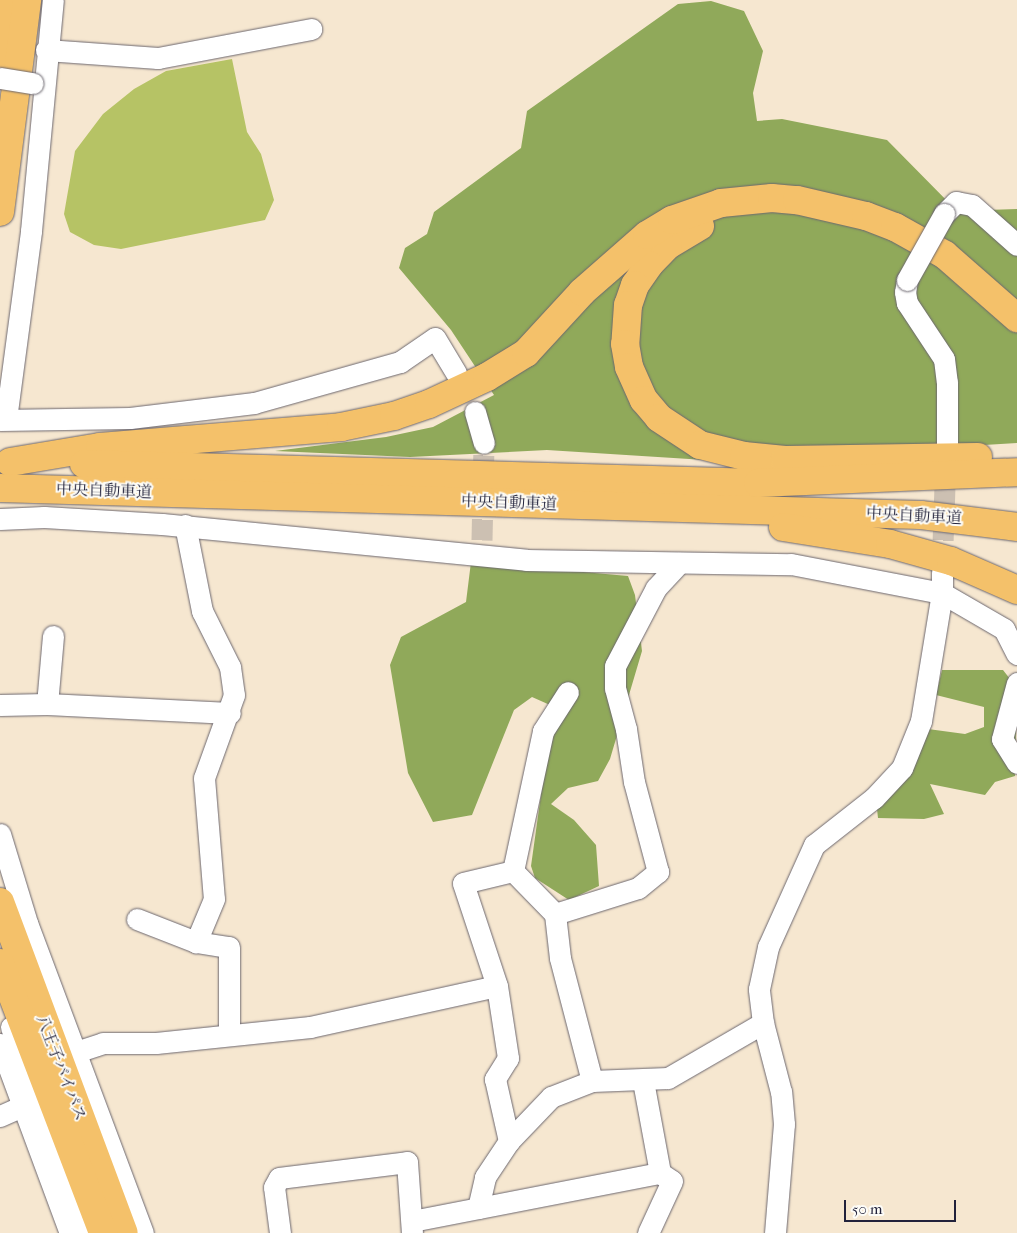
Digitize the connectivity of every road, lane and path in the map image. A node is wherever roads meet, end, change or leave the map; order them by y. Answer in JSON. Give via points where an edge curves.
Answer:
{"nodes":[{"id":1,"x":53,"y":0,"type":"edge"},
{"id":2,"x":11,"y":3,"type":"edge"},
{"id":3,"x":312,"y":29,"type":"dead end"},
{"id":4,"x":46,"y":50,"type":"junction"},
{"id":5,"x":0,"y":59,"type":"edge"},
{"id":6,"x":0,"y":78,"type":"edge"},
{"id":7,"x":38,"y":84,"type":"junction"},
{"id":8,"x":0,"y":212,"type":"edge"},
{"id":9,"x":1017,"y":245,"type":"edge"},
{"id":10,"x":1017,"y":318,"type":"edge"},
{"id":11,"x":1017,"y":339,"type":"edge"},
{"id":12,"x":456,"y":373,"type":"dead end"},
{"id":13,"x":475,"y":412,"type":"dead end"},
{"id":14,"x":3,"y":419,"type":"edge"},
{"id":15,"x":484,"y":443,"type":"tunnel mouth"},
{"id":16,"x":947,"y":445,"type":"tunnel mouth"},
{"id":17,"x":1017,"y":457,"type":"edge"},
{"id":18,"x":5,"y":462,"type":"edge"},
{"id":19,"x":1017,"y":472,"type":"edge"},
{"id":20,"x":0,"y":488,"type":"edge"},
{"id":21,"x":387,"y":500,"type":"junction"},
{"id":22,"x":1017,"y":518,"type":"edge"},
{"id":23,"x":0,"y":519,"type":"edge"},
{"id":24,"x":961,"y":519,"type":"junction"},
{"id":25,"x":185,"y":526,"type":"junction"},
{"id":26,"x":1017,"y":527,"type":"edge"},
{"id":27,"x":679,"y":563,"type":"junction"},
{"id":28,"x":942,"y":583,"type":"junction"},
{"id":29,"x":1017,"y":590,"type":"edge"},
{"id":30,"x":53,"y":636,"type":"dead end"},
{"id":31,"x":1017,"y":654,"type":"edge"},
{"id":32,"x":1017,"y":683,"type":"edge"},
{"id":33,"x":568,"y":692,"type":"dead end"},
{"id":34,"x":47,"y":704,"type":"junction"},
{"id":35,"x":0,"y":705,"type":"edge"},
{"id":36,"x":230,"y":713,"type":"junction"},
{"id":37,"x":1017,"y":764,"type":"edge"},
{"id":38,"x":0,"y":834,"type":"edge"},
{"id":39,"x":513,"y":872,"type":"junction"},
{"id":40,"x":0,"y":902,"type":"edge"},
{"id":41,"x":555,"y":914,"type":"junction"},
{"id":42,"x":137,"y":919,"type":"dead end"},
{"id":43,"x":196,"y":942,"type":"junction"},
{"id":44,"x":0,"y":963,"type":"edge"},
{"id":45,"x":0,"y":977,"type":"edge"},
{"id":46,"x":497,"y":986,"type":"junction"},
{"id":47,"x":763,"y":1023,"type":"junction"},
{"id":48,"x":229,"y":1034,"type":"junction"},
{"id":49,"x":0,"y":1044,"type":"edge"},
{"id":50,"x":76,"y":1052,"type":"junction"},
{"id":51,"x":19,"y":1078,"type":"junction"},
{"id":52,"x":592,"y":1081,"type":"junction"},
{"id":53,"x":644,"y":1081,"type":"junction"},
{"id":54,"x":22,"y":1106,"type":"junction"},
{"id":55,"x":0,"y":1116,"type":"edge"},
{"id":56,"x":509,"y":1141,"type":"junction"},
{"id":57,"x":660,"y":1173,"type":"junction"},
{"id":58,"x":478,"y":1208,"type":"junction"},
{"id":59,"x":412,"y":1227,"type":"edge"},
{"id":60,"x":70,"y":1233,"type":"edge"},
{"id":61,"x":87,"y":1233,"type":"edge"},
{"id":62,"x":103,"y":1233,"type":"edge"},
{"id":63,"x":124,"y":1233,"type":"edge"},
{"id":64,"x":143,"y":1233,"type":"edge"},
{"id":65,"x":280,"y":1233,"type":"edge"},
{"id":66,"x":648,"y":1233,"type":"edge"},
{"id":67,"x":775,"y":1233,"type":"edge"}],
"edges":[{"from":1,"to":4,"type":"street"},
{"from":2,"to":5,"type":"highway"},
{"from":2,"to":8,"type":"highway"},
{"from":3,"to":4,"type":"street","via":[[158,58]]},
{"from":4,"to":7,"type":"street"},
{"from":6,"to":7,"type":"street","bridge":true},
{"from":7,"to":14,"type":"street","via":[[30,231]]},
{"from":9,"to":16,"type":"street","bridge":true,"via":[[985,212],[972,204],[956,202],[944,214],[907,280],[904,292],[907,303],[944,359]]},
{"from":10,"to":18,"type":"highway","via":[[945,255],[866,216],[797,200],[772,198],[721,203],[672,220],[647,235],[588,286],[526,353],[487,377],[429,404],[394,416],[341,427],[100,448]]},
{"from":11,"to":17,"type":"highway","via":[[992,312],[910,249],[841,221],[791,212],[739,215],[688,232],[668,245],[635,285],[624,324],[629,367],[644,400],[659,418],[700,445],[744,456],[785,460]]},
{"from":12,"to":14,"type":"street","via":[[435,338],[400,362],[254,403],[130,418]]},
{"from":13,"to":15,"type":"street"},
{"from":18,"to":19,"type":"highway","name":"中央自動車道","via":[[758,483]]},
{"from":20,"to":21,"type":"highway","name":"中央自動車道"},
{"from":21,"to":24,"type":"highway","name":"中央自動車道","via":[[921,514]]},
{"from":21,"to":29,"type":"highway","via":[[822,532],[931,555]]},
{"from":22,"to":24,"type":"highway"},
{"from":23,"to":25,"type":"street","via":[[44,517]]},
{"from":24,"to":26,"type":"highway","name":"中央自動車道"},
{"from":25,"to":27,"type":"street"},
{"from":25,"to":36,"type":"street","via":[[202,611],[230,667],[234,696]]},
{"from":27,"to":28,"type":"street","via":[[791,564]]},
{"from":27,"to":41,"type":"street","via":[[656,588],[615,666],[615,688],[628,737],[634,782],[658,872],[638,888]]},
{"from":28,"to":31,"type":"street","via":[[1004,629]]},
{"from":28,"to":47,"type":"street","via":[[921,721],[902,768],[874,798],[814,844],[768,947],[759,990]]},
{"from":30,"to":34,"type":"street"},
{"from":32,"to":37,"type":"street","via":[[1002,739]]},
{"from":33,"to":39,"type":"street","via":[[543,732]]},
{"from":34,"to":35,"type":"street"},
{"from":34,"to":36,"type":"street"},
{"from":36,"to":43,"type":"street","via":[[204,778],[214,899]]},
{"from":38,"to":50,"type":"street","via":[[27,923]]},
{"from":39,"to":41,"type":"street"},
{"from":39,"to":46,"type":"street","via":[[463,883]]},
{"from":40,"to":63,"type":"highway","name":"八王子バイパス"},
{"from":41,"to":52,"type":"street","via":[[560,958]]},
{"from":42,"to":43,"type":"street"},
{"from":43,"to":48,"type":"street","via":[[229,948]]},
{"from":44,"to":62,"type":"highway","name":"八王子バイパス"},
{"from":45,"to":51,"type":"street"},
{"from":46,"to":48,"type":"street","via":[[310,1027]]},
{"from":46,"to":56,"type":"street","via":[[508,1058],[495,1079]]},
{"from":47,"to":53,"type":"street","via":[[668,1078]]},
{"from":47,"to":67,"type":"street","via":[[781,1092],[784,1124]]},
{"from":48,"to":50,"type":"street","via":[[156,1043],[103,1043]]},
{"from":49,"to":51,"type":"street"},
{"from":50,"to":64,"type":"street"},
{"from":51,"to":54,"type":"street"},
{"from":51,"to":61,"type":"street"},
{"from":52,"to":53,"type":"street"},
{"from":52,"to":56,"type":"street","via":[[551,1097]]},
{"from":53,"to":57,"type":"street"},
{"from":54,"to":55,"type":"street"},
{"from":54,"to":60,"type":"street"},
{"from":56,"to":58,"type":"street","via":[[485,1177]]},
{"from":57,"to":58,"type":"street"},
{"from":57,"to":66,"type":"street","via":[[672,1181]]},
{"from":58,"to":59,"type":"street"},
{"from":59,"to":65,"type":"street","via":[[407,1162],[279,1178],[274,1187]]}]}
